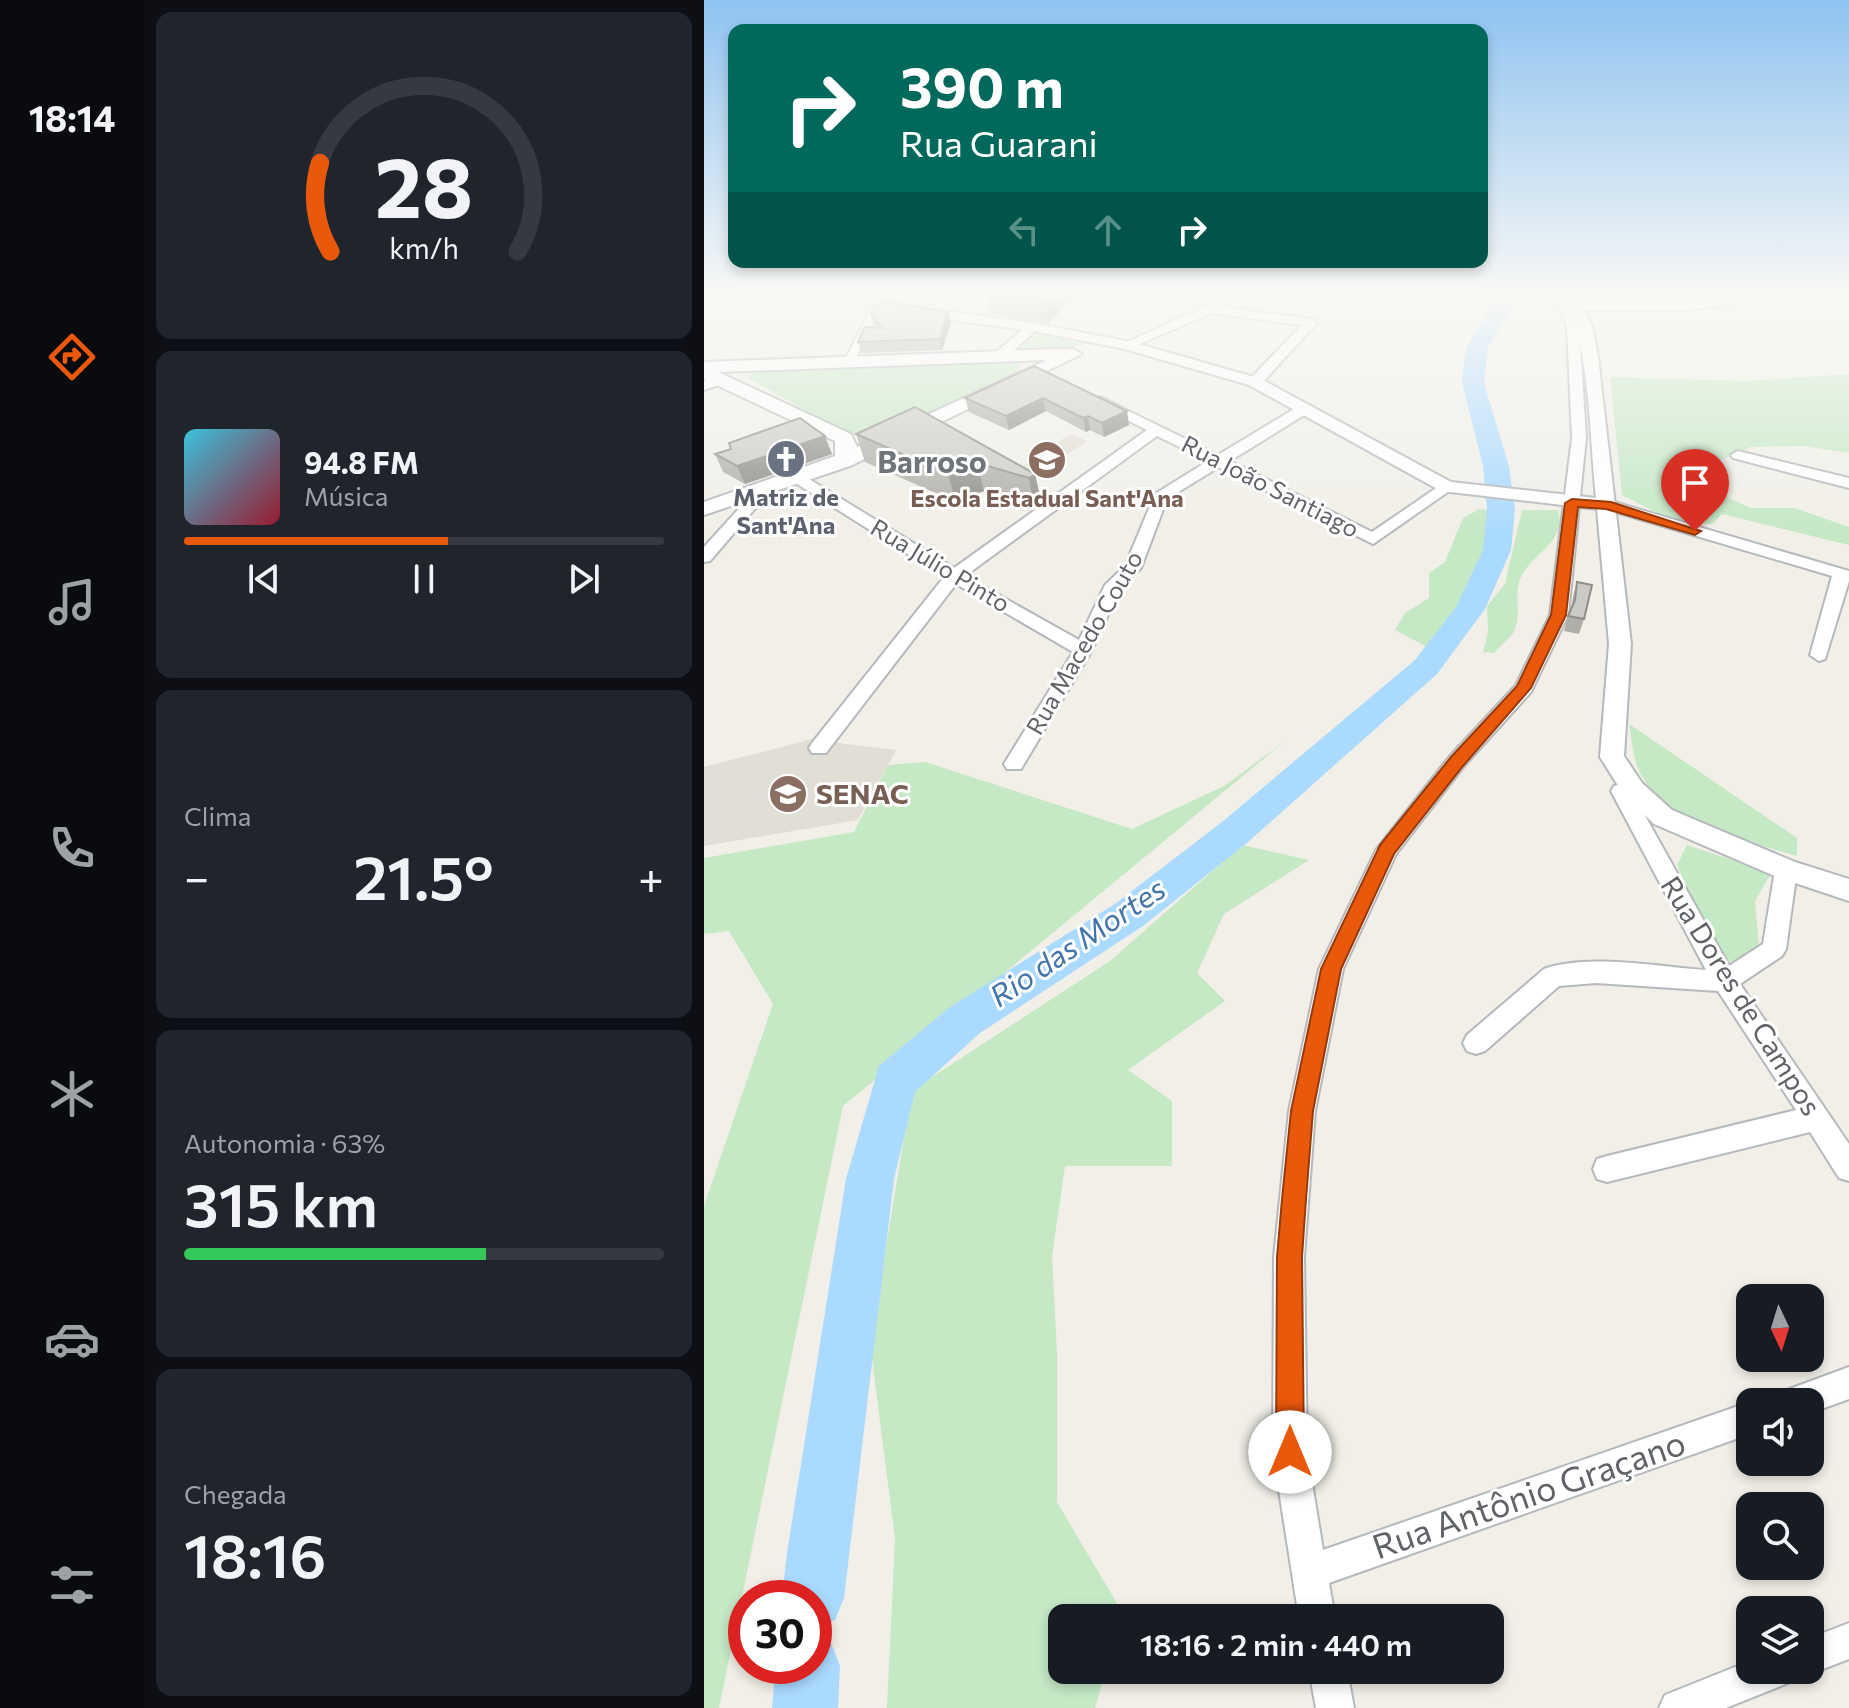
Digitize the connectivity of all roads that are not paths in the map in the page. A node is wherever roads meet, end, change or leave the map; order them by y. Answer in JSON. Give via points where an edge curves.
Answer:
{"nodes":[{"id":1,"x":1041,"y":375,"type":"edge"},
{"id":2,"x":1230,"y":375,"type":"edge"},
{"id":3,"x":1262,"y":375,"type":"edge"},
{"id":4,"x":1576,"y":375,"type":"edge"},
{"id":5,"x":1592,"y":375,"type":"edge"},
{"id":6,"x":713,"y":378,"type":"edge"},
{"id":7,"x":1255,"y":382,"type":"junction"},
{"id":8,"x":1091,"y":396,"type":"edge"},
{"id":9,"x":1304,"y":409,"type":"junction"},
{"id":10,"x":1156,"y":430,"type":"junction"},
{"id":11,"x":893,"y":437,"type":"junction"},
{"id":12,"x":844,"y":438,"type":"junction"},
{"id":13,"x":1738,"y":455,"type":"dead end"},
{"id":14,"x":1219,"y":459,"type":"junction"},
{"id":15,"x":843,"y":462,"type":"junction"},
{"id":16,"x":799,"y":479,"type":"junction"},
{"id":17,"x":1849,"y":483,"type":"edge"},
{"id":18,"x":1447,"y":487,"type":"junction"},
{"id":19,"x":760,"y":494,"type":"junction"},
{"id":20,"x":1572,"y":503,"type":"junction"},
{"id":21,"x":1607,"y":505,"type":"junction"},
{"id":22,"x":704,"y":509,"type":"edge"},
{"id":23,"x":704,"y":557,"type":"edge"},
{"id":24,"x":1845,"y":575,"type":"edge"},
{"id":25,"x":954,"y":576,"type":"junction"},
{"id":26,"x":1083,"y":650,"type":"junction"},
{"id":27,"x":1819,"y":655,"type":"dead end"},
{"id":28,"x":819,"y":748,"type":"dead end"},
{"id":29,"x":1014,"y":764,"type":"dead end"},
{"id":30,"x":1633,"y":789,"type":"junction"},
{"id":31,"x":1786,"y":870,"type":"junction"},
{"id":32,"x":1849,"y":890,"type":"edge"},
{"id":33,"x":1725,"y":981,"type":"junction"},
{"id":34,"x":1476,"y":1043,"type":"dead end"},
{"id":35,"x":1816,"y":1118,"type":"junction"},
{"id":36,"x":1849,"y":1168,"type":"edge"},
{"id":37,"x":1607,"y":1169,"type":"dead end"},
{"id":38,"x":1849,"y":1383,"type":"edge"},
{"id":39,"x":1824,"y":1392,"type":"edge"},
{"id":40,"x":1736,"y":1423,"type":"edge"},
{"id":41,"x":1308,"y":1573,"type":"junction"},
{"id":42,"x":1314,"y":1604,"type":"edge"},
{"id":43,"x":1849,"y":1641,"type":"edge"},
{"id":44,"x":1824,"y":1651,"type":"edge"},
{"id":45,"x":1739,"y":1684,"type":"edge"},
{"id":46,"x":1678,"y":1708,"type":"edge"}],
"edges":[{"from":1,"to":11,"type":"main road"},
{"from":2,"to":7,"type":"street"},
{"from":3,"to":7,"type":"street"},
{"from":4,"to":20,"type":"street","via":[[1579,438]]},
{"from":5,"to":21,"type":"street"},
{"from":6,"to":12,"type":"main road"},
{"from":7,"to":9,"type":"street"},
{"from":8,"to":10,"type":"street","name":"Rua João Santiago"},
{"from":9,"to":14,"type":"street","name":"Rua Macedo Couto"},
{"from":9,"to":18,"type":"street"},
{"from":10,"to":14,"type":"street","name":"Rua João Santiago"},
{"from":10,"to":25,"type":"street"},
{"from":11,"to":12,"type":"main road"},
{"from":11,"to":15,"type":"main road"},
{"from":12,"to":15,"type":"main road"},
{"from":13,"to":17,"type":"street"},
{"from":14,"to":18,"type":"street","name":"Rua João Santiago","via":[[1373,539]]},
{"from":14,"to":26,"type":"street","name":"Rua Macedo Couto","via":[[1160,497],[1133,568],[1114,585]]},
{"from":15,"to":16,"type":"main road"},
{"from":16,"to":19,"type":"main road"},
{"from":16,"to":25,"type":"street","name":"Rua Júlio Pinto"},
{"from":18,"to":20,"type":"street"},
{"from":19,"to":22,"type":"main road"},
{"from":19,"to":23,"type":"street"},
{"from":20,"to":21,"type":"street"},
{"from":20,"to":41,"type":"street","via":[[1559,615],[1524,688],[1457,761],[1387,850],[1331,969],[1302,1111],[1289,1257],[1290,1452]]},
{"from":21,"to":24,"type":"street"},
{"from":21,"to":30,"type":"street","via":[[1620,644],[1612,757]]},
{"from":24,"to":27,"type":"street"},
{"from":25,"to":26,"type":"street","name":"Rua Júlio Pinto"},
{"from":25,"to":28,"type":"street"},
{"from":26,"to":29,"type":"street","name":"Rua Macedo Couto"},
{"from":30,"to":31,"type":"street","via":[[1663,817]]},
{"from":30,"to":33,"type":"street","name":"Rua Dores de Campos","via":[[1621,791]]},
{"from":31,"to":32,"type":"street"},
{"from":31,"to":33,"type":"street","via":[[1774,949]]},
{"from":33,"to":34,"type":"street","via":[[1596,973],[1553,976]]},
{"from":33,"to":35,"type":"street","name":"Rua Dores de Campos"},
{"from":35,"to":36,"type":"street","name":"Rua Dores de Campos"},
{"from":35,"to":37,"type":"street"},
{"from":38,"to":39,"type":"street"},
{"from":40,"to":41,"type":"street","name":"Rua Antônio Graçano"},
{"from":41,"to":42,"type":"street"},
{"from":43,"to":44,"type":"street"},
{"from":45,"to":46,"type":"street"}]}
